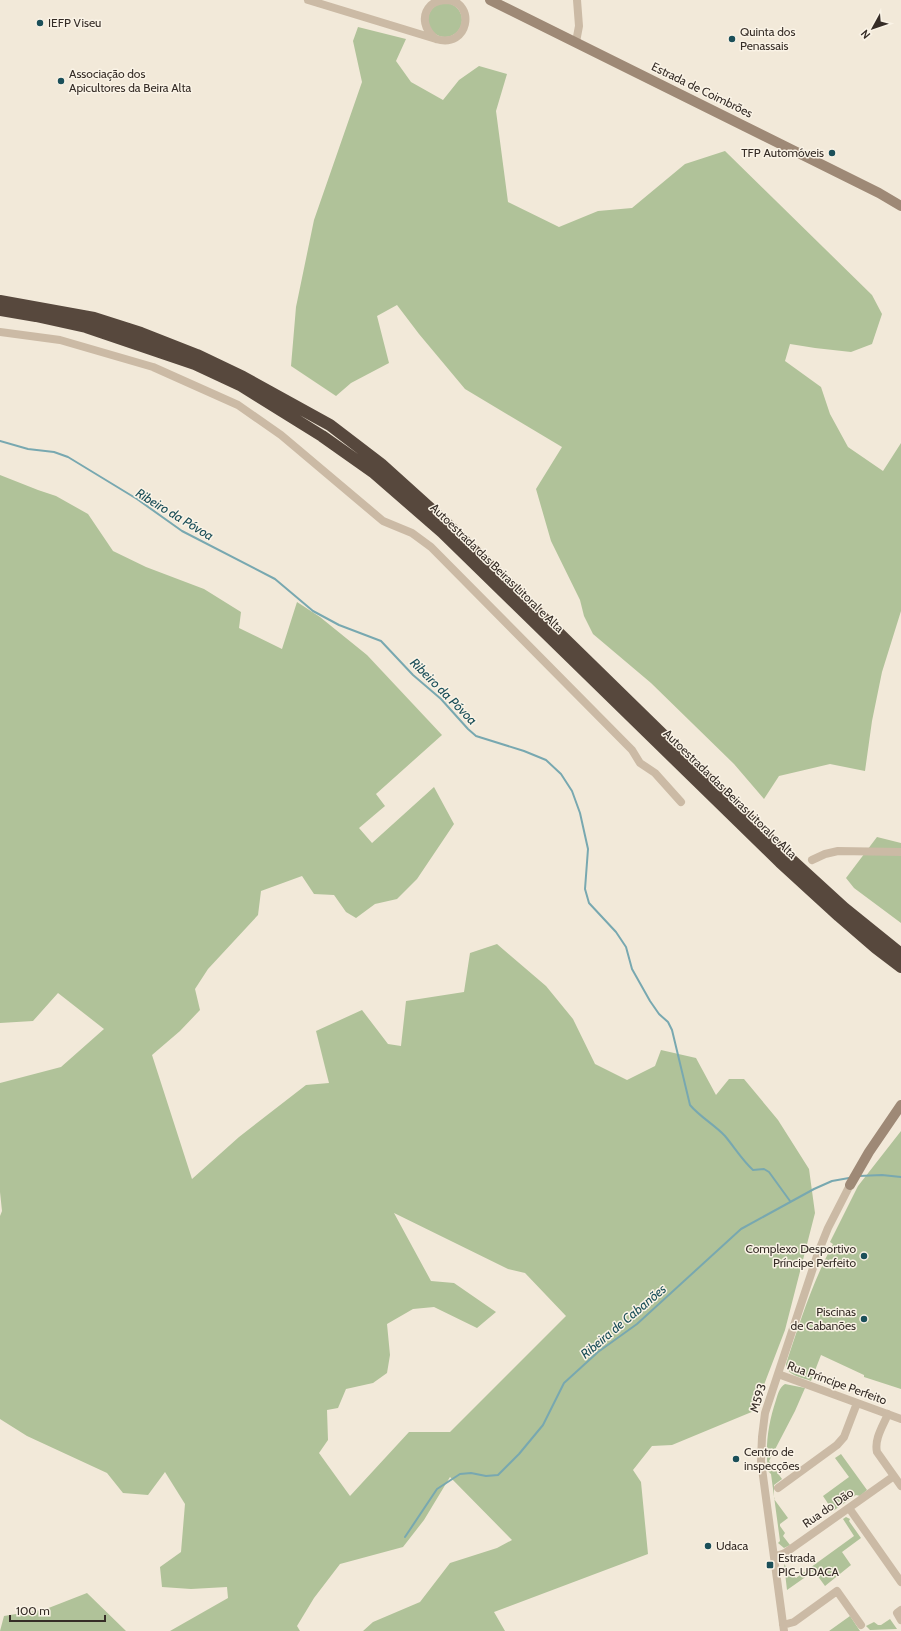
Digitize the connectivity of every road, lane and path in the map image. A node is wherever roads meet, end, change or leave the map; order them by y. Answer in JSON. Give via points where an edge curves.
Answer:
{"nodes":[{"id":1,"x":308,"y":0,"type":"edge"},
{"id":2,"x":490,"y":0,"type":"edge"},
{"id":3,"x":577,"y":0,"type":"edge"},
{"id":4,"x":425,"y":23,"type":"junction"},
{"id":5,"x":411,"y":31,"type":"junction"},
{"id":6,"x":436,"y":39,"type":"junction"},
{"id":7,"x":576,"y":42,"type":"junction"},
{"id":8,"x":901,"y":206,"type":"edge"},
{"id":9,"x":0,"y":301,"type":"edge"},
{"id":10,"x":0,"y":310,"type":"edge"},
{"id":11,"x":0,"y":332,"type":"edge"},
{"id":12,"x":681,"y":802,"type":"dead end"},
{"id":13,"x":901,"y":852,"type":"edge"},
{"id":14,"x":812,"y":860,"type":"dead end"},
{"id":15,"x":901,"y":954,"type":"edge"},
{"id":16,"x":901,"y":967,"type":"edge"},
{"id":17,"x":901,"y":1105,"type":"edge"},
{"id":18,"x":850,"y":1185,"type":"joint"},
{"id":19,"x":778,"y":1374,"type":"junction"},
{"id":20,"x":857,"y":1403,"type":"junction"},
{"id":21,"x":888,"y":1414,"type":"junction"},
{"id":22,"x":901,"y":1419,"type":"edge"},
{"id":23,"x":894,"y":1476,"type":"junction"},
{"id":24,"x":901,"y":1486,"type":"edge"},
{"id":25,"x":778,"y":1488,"type":"dead end"},
{"id":26,"x":849,"y":1508,"type":"junction"},
{"id":27,"x":774,"y":1557,"type":"junction"},
{"id":28,"x":901,"y":1582,"type":"edge"},
{"id":29,"x":901,"y":1610,"type":"edge"},
{"id":30,"x":901,"y":1620,"type":"edge"},
{"id":31,"x":862,"y":1626,"type":"dead end"},
{"id":32,"x":783,"y":1628,"type":"edge"}],
"edges":[{"from":1,"to":5,"type":"street"},
{"from":2,"to":7,"type":"street","name":"Estrada de Coimbrões"},
{"from":3,"to":7,"type":"street","via":[[580,26]]},
{"from":4,"to":5,"type":"street"},
{"from":4,"to":6,"type":"street"},
{"from":4,"to":6,"type":"street","via":[[428,9],[438,1],[452,1],[463,9],[466,22],[461,34],[450,41]]},
{"from":5,"to":6,"type":"street"},
{"from":7,"to":8,"type":"street","name":"Estrada de Coimbrões","via":[[879,192]]},
{"from":9,"to":15,"type":"highway","name":"Autoestrada das Beiras Litoral e Alta","via":[[94,318],[141,333],[243,377],[330,425],[382,464],[422,501],[786,855],[844,908]]},
{"from":10,"to":16,"type":"highway","name":"Autoestrada das Beiras Litoral e Alta","via":[[86,327],[195,364],[240,385],[322,436],[373,472],[442,532],[780,862],[838,916]]},
{"from":11,"to":12,"type":"street","via":[[60,340],[153,367],[238,405],[275,430],[383,521],[412,533],[431,547]]},
{"from":13,"to":14,"type":"street","via":[[838,851]]},
{"from":17,"to":18,"type":"street"},
{"from":18,"to":19,"type":"street","name":"M593","via":[[821,1246]]},
{"from":19,"to":20,"type":"street","name":"Rua Príncipe Perfeito"},
{"from":19,"to":27,"type":"street","name":"M593","via":[[765,1413],[762,1437],[762,1461]]},
{"from":20,"to":21,"type":"street","name":"Rua Príncipe Perfeito"},
{"from":20,"to":25,"type":"street","via":[[844,1437],[837,1445]]},
{"from":21,"to":22,"type":"street","name":"Rua Príncipe Perfeito"},
{"from":21,"to":23,"type":"street","name":"Rua Príncipe Perfeito","via":[[876,1447]]},
{"from":23,"to":24,"type":"street","name":"Rua Príncipe Perfeito"},
{"from":23,"to":26,"type":"street","name":"Rua do Dão"},
{"from":26,"to":27,"type":"street","name":"Rua do Dão","via":[[785,1553]]},
{"from":26,"to":28,"type":"street"},
{"from":27,"to":32,"type":"street","name":"M593"},
{"from":29,"to":30,"type":"street","via":[[896,1613]]},
{"from":31,"to":32,"type":"street","via":[[837,1591]]}]}
